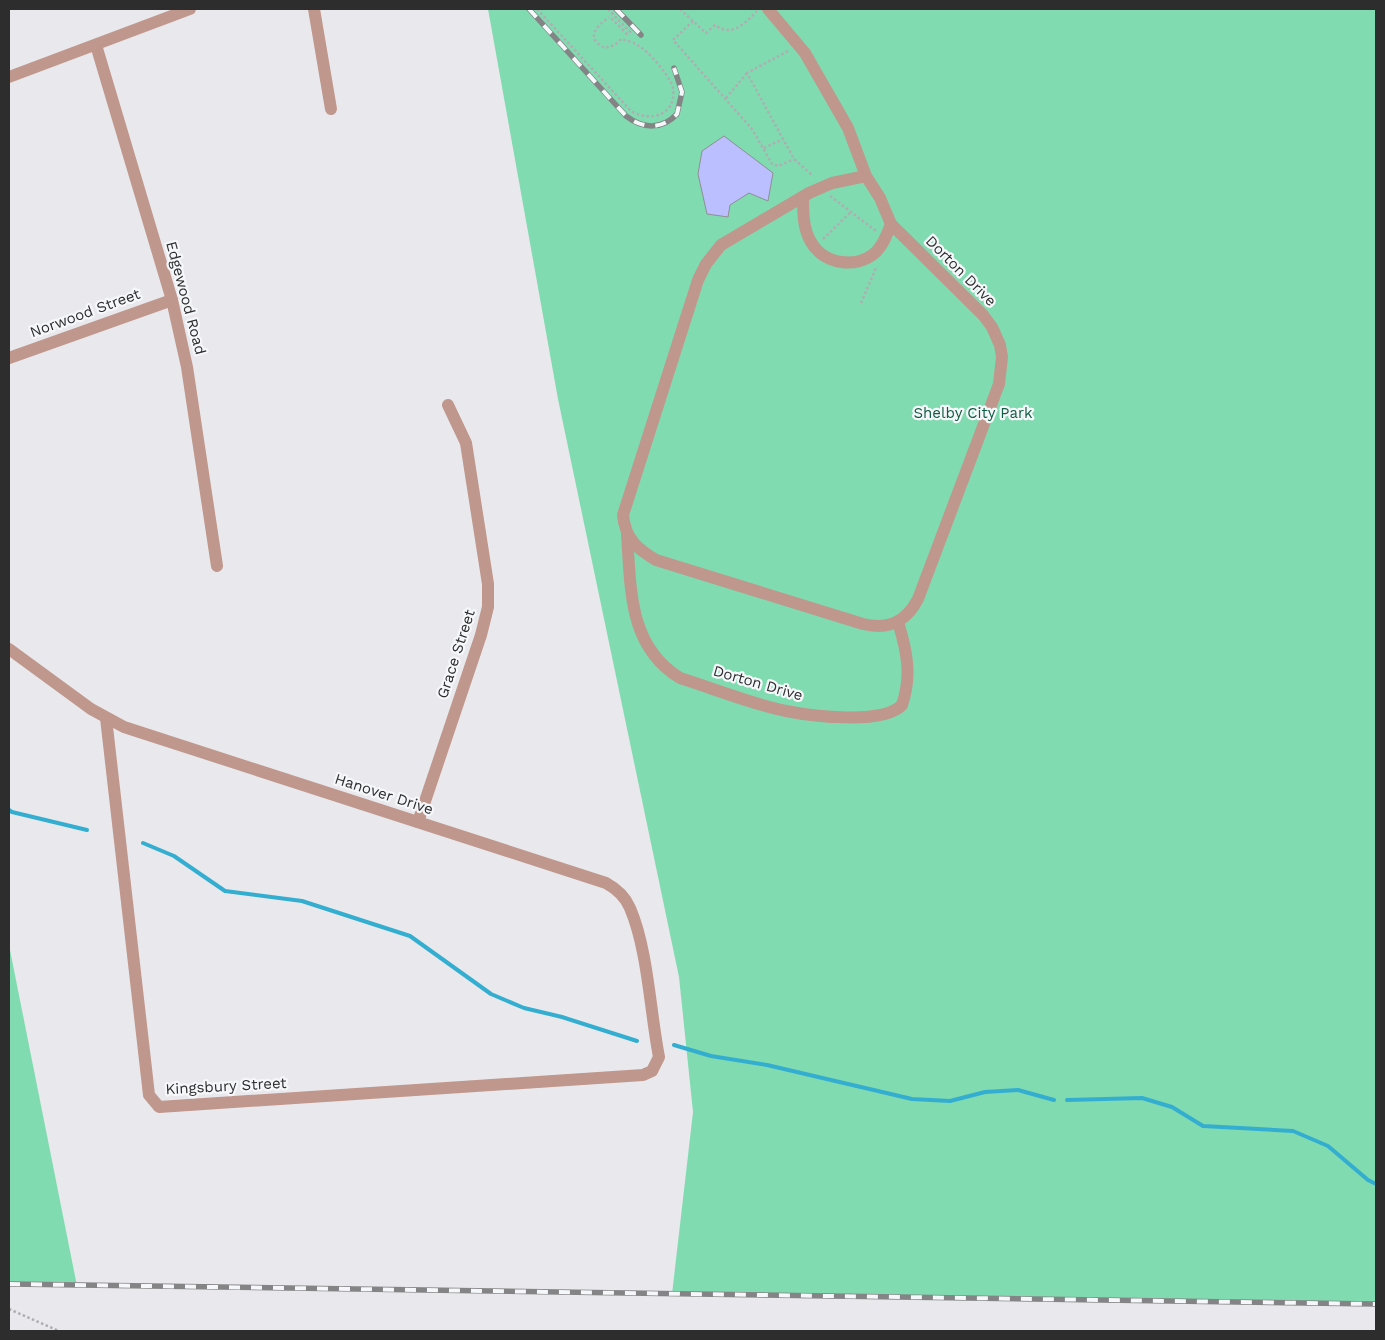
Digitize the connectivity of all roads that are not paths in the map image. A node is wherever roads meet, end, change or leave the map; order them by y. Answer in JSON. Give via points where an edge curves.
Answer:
{"nodes":[{"id":1,"x":190,"y":9,"type":"edge"},
{"id":2,"x":314,"y":9,"type":"edge"},
{"id":3,"x":768,"y":9,"type":"edge"},
{"id":4,"x":96,"y":45,"type":"junction"},
{"id":5,"x":9,"y":77,"type":"edge"},
{"id":6,"x":331,"y":109,"type":"dead end"},
{"id":7,"x":866,"y":176,"type":"junction"},
{"id":8,"x":803,"y":197,"type":"junction"},
{"id":9,"x":891,"y":224,"type":"junction"},
{"id":10,"x":172,"y":300,"type":"junction"},
{"id":11,"x":9,"y":358,"type":"edge"},
{"id":12,"x":448,"y":405,"type":"dead end"},
{"id":13,"x":626,"y":534,"type":"junction"},
{"id":14,"x":217,"y":566,"type":"dead end"},
{"id":15,"x":898,"y":622,"type":"junction"},
{"id":16,"x":9,"y":649,"type":"edge"},
{"id":17,"x":106,"y":718,"type":"junction"},
{"id":18,"x":418,"y":822,"type":"junction"},
{"id":19,"x":655,"y":1038,"type":"joint"}],
"edges":[{"from":1,"to":4,"type":"street"},
{"from":2,"to":6,"type":"street"},
{"from":3,"to":7,"type":"street","name":"Dorton Drive","via":[[799,46],[848,128]]},
{"from":4,"to":5,"type":"street"},
{"from":4,"to":10,"type":"street","name":"Edgewood Road"},
{"from":7,"to":8,"type":"street","name":"Dorton Drive","via":[[832,183]]},
{"from":7,"to":9,"type":"street","name":"Dorton Drive"},
{"from":8,"to":9,"type":"street","via":[[805,230],[815,248],[830,259],[850,262],[867,258]]},
{"from":8,"to":13,"type":"street","name":"Dorton Drive","via":[[721,245],[706,264],[624,505],[622,515]]},
{"from":9,"to":15,"type":"street","name":"Dorton Drive","via":[[983,315],[997,336],[1002,357],[993,400],[918,599],[913,609]]},
{"from":10,"to":11,"type":"street","name":"Norwood Street"},
{"from":10,"to":14,"type":"street","name":"Edgewood Road","via":[[188,367]]},
{"from":12,"to":18,"type":"street","name":"Grace Street","via":[[466,443],[488,584],[488,607],[482,635]]},
{"from":13,"to":15,"type":"street","via":[[636,547],[656,560],[863,624],[881,627]]},
{"from":13,"to":15,"type":"street","name":"Dorton Drive","via":[[636,621],[653,653],[666,669],[690,681],[785,711],[824,716],[889,713],[902,706],[908,679],[908,661]]},
{"from":16,"to":17,"type":"street","name":"Hanover Drive"},
{"from":17,"to":18,"type":"street","name":"Hanover Drive","via":[[186,748]]},
{"from":17,"to":19,"type":"street","name":"Kingsbury Street","via":[[149,1095],[159,1107],[643,1075],[652,1072],[659,1057]]},
{"from":18,"to":19,"type":"street","name":"Hanover Drive","via":[[606,883],[618,890],[630,907],[640,942]]}]}
